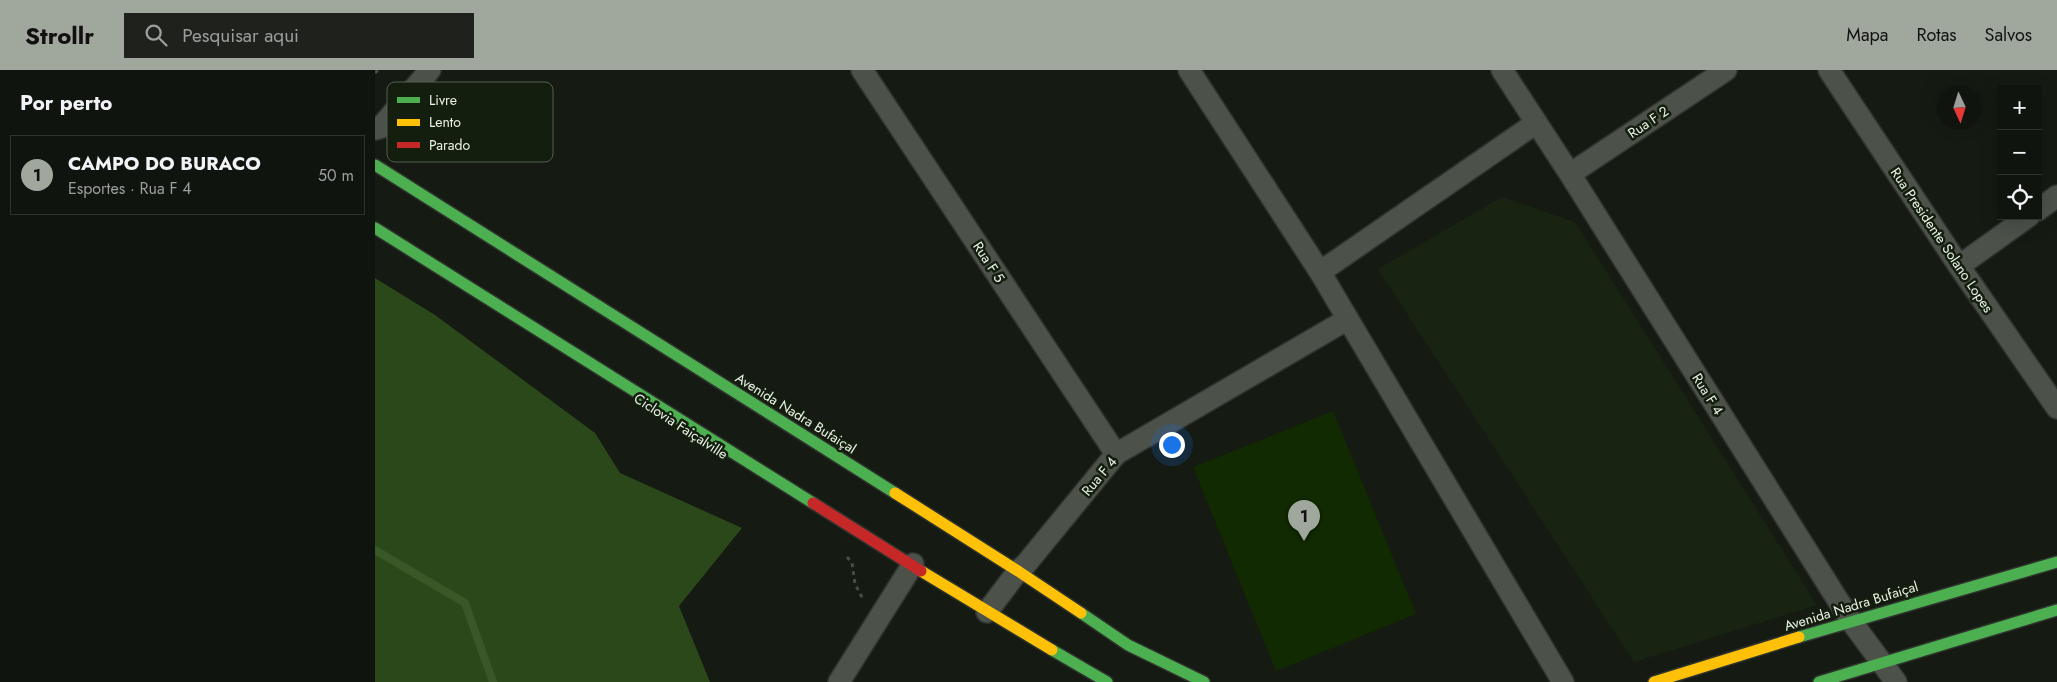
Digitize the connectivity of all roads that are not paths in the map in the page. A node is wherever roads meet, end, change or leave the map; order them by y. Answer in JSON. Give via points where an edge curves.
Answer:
{"nodes":[{"id":1,"x":430,"y":70,"type":"edge"},
{"id":2,"x":862,"y":70,"type":"edge"},
{"id":3,"x":1189,"y":70,"type":"edge"},
{"id":4,"x":1502,"y":70,"type":"edge"},
{"id":5,"x":1726,"y":70,"type":"edge"},
{"id":6,"x":1829,"y":70,"type":"edge"},
{"id":7,"x":420,"y":82,"type":"edge"},
{"id":8,"x":387,"y":120,"type":"edge"},
{"id":9,"x":1536,"y":123,"type":"junction"},
{"id":10,"x":375,"y":129,"type":"edge"},
{"id":11,"x":375,"y":165,"type":"edge"},
{"id":12,"x":1570,"y":174,"type":"junction"},
{"id":13,"x":2057,"y":196,"type":"edge"},
{"id":14,"x":2042,"y":207,"type":"edge"},
{"id":15,"x":2023,"y":220,"type":"edge"},
{"id":16,"x":375,"y":228,"type":"edge"},
{"id":17,"x":1959,"y":266,"type":"junction"},
{"id":18,"x":1320,"y":272,"type":"junction"},
{"id":19,"x":1348,"y":318,"type":"junction"},
{"id":20,"x":2056,"y":405,"type":"edge"},
{"id":21,"x":1116,"y":454,"type":"junction"},
{"id":22,"x":2057,"y":562,"type":"edge"},
{"id":23,"x":913,"y":564,"type":"junction"},
{"id":24,"x":1018,"y":571,"type":"junction"},
{"id":25,"x":2057,"y":610,"type":"edge"},
{"id":26,"x":987,"y":612,"type":"junction"},
{"id":27,"x":1851,"y":621,"type":"junction"},
{"id":28,"x":1883,"y":662,"type":"junction"},
{"id":29,"x":839,"y":682,"type":"edge"},
{"id":30,"x":1107,"y":682,"type":"edge"},
{"id":31,"x":1204,"y":682,"type":"edge"},
{"id":32,"x":1563,"y":682,"type":"edge"},
{"id":33,"x":1654,"y":682,"type":"edge"},
{"id":34,"x":1819,"y":682,"type":"edge"},
{"id":35,"x":1896,"y":682,"type":"edge"}],
"edges":[{"from":1,"to":7,"type":"street"},
{"from":2,"to":21,"type":"street","name":"Rua F 5"},
{"from":3,"to":18,"type":"street"},
{"from":4,"to":9,"type":"street","name":"Rua F 4"},
{"from":5,"to":12,"type":"street","name":"Rua F 2"},
{"from":6,"to":17,"type":"street","name":"Rua Presidente Solano Lopes"},
{"from":8,"to":10,"type":"street"},
{"from":9,"to":12,"type":"street","name":"Rua F 4"},
{"from":9,"to":18,"type":"street"},
{"from":11,"to":24,"type":"main road","name":"Avenida Nadra Bufaiçal"},
{"from":12,"to":27,"type":"street","name":"Rua F 4"},
{"from":13,"to":14,"type":"street"},
{"from":15,"to":17,"type":"street"},
{"from":16,"to":23,"type":"main road"},
{"from":17,"to":20,"type":"street","name":"Rua Presidente Solano Lopes"},
{"from":18,"to":19,"type":"street"},
{"from":19,"to":21,"type":"street","name":"Rua F 4"},
{"from":19,"to":32,"type":"street"},
{"from":21,"to":24,"type":"street","name":"Rua F 4"},
{"from":22,"to":27,"type":"main road","name":"Avenida Nadra Bufaiçal"},
{"from":23,"to":26,"type":"main road"},
{"from":23,"to":29,"type":"street"},
{"from":24,"to":26,"type":"street","name":"Rua F 4"},
{"from":24,"to":31,"type":"main road","name":"Avenida Nadra Bufaiçal","via":[[1127,645]]},
{"from":25,"to":28,"type":"main road"},
{"from":26,"to":30,"type":"main road"},
{"from":27,"to":28,"type":"street","name":"Rua F 4"},
{"from":27,"to":33,"type":"main road","name":"Avenida Nadra Bufaiçal"},
{"from":28,"to":34,"type":"main road"},
{"from":28,"to":35,"type":"street","name":"Rua F 4"}]}
